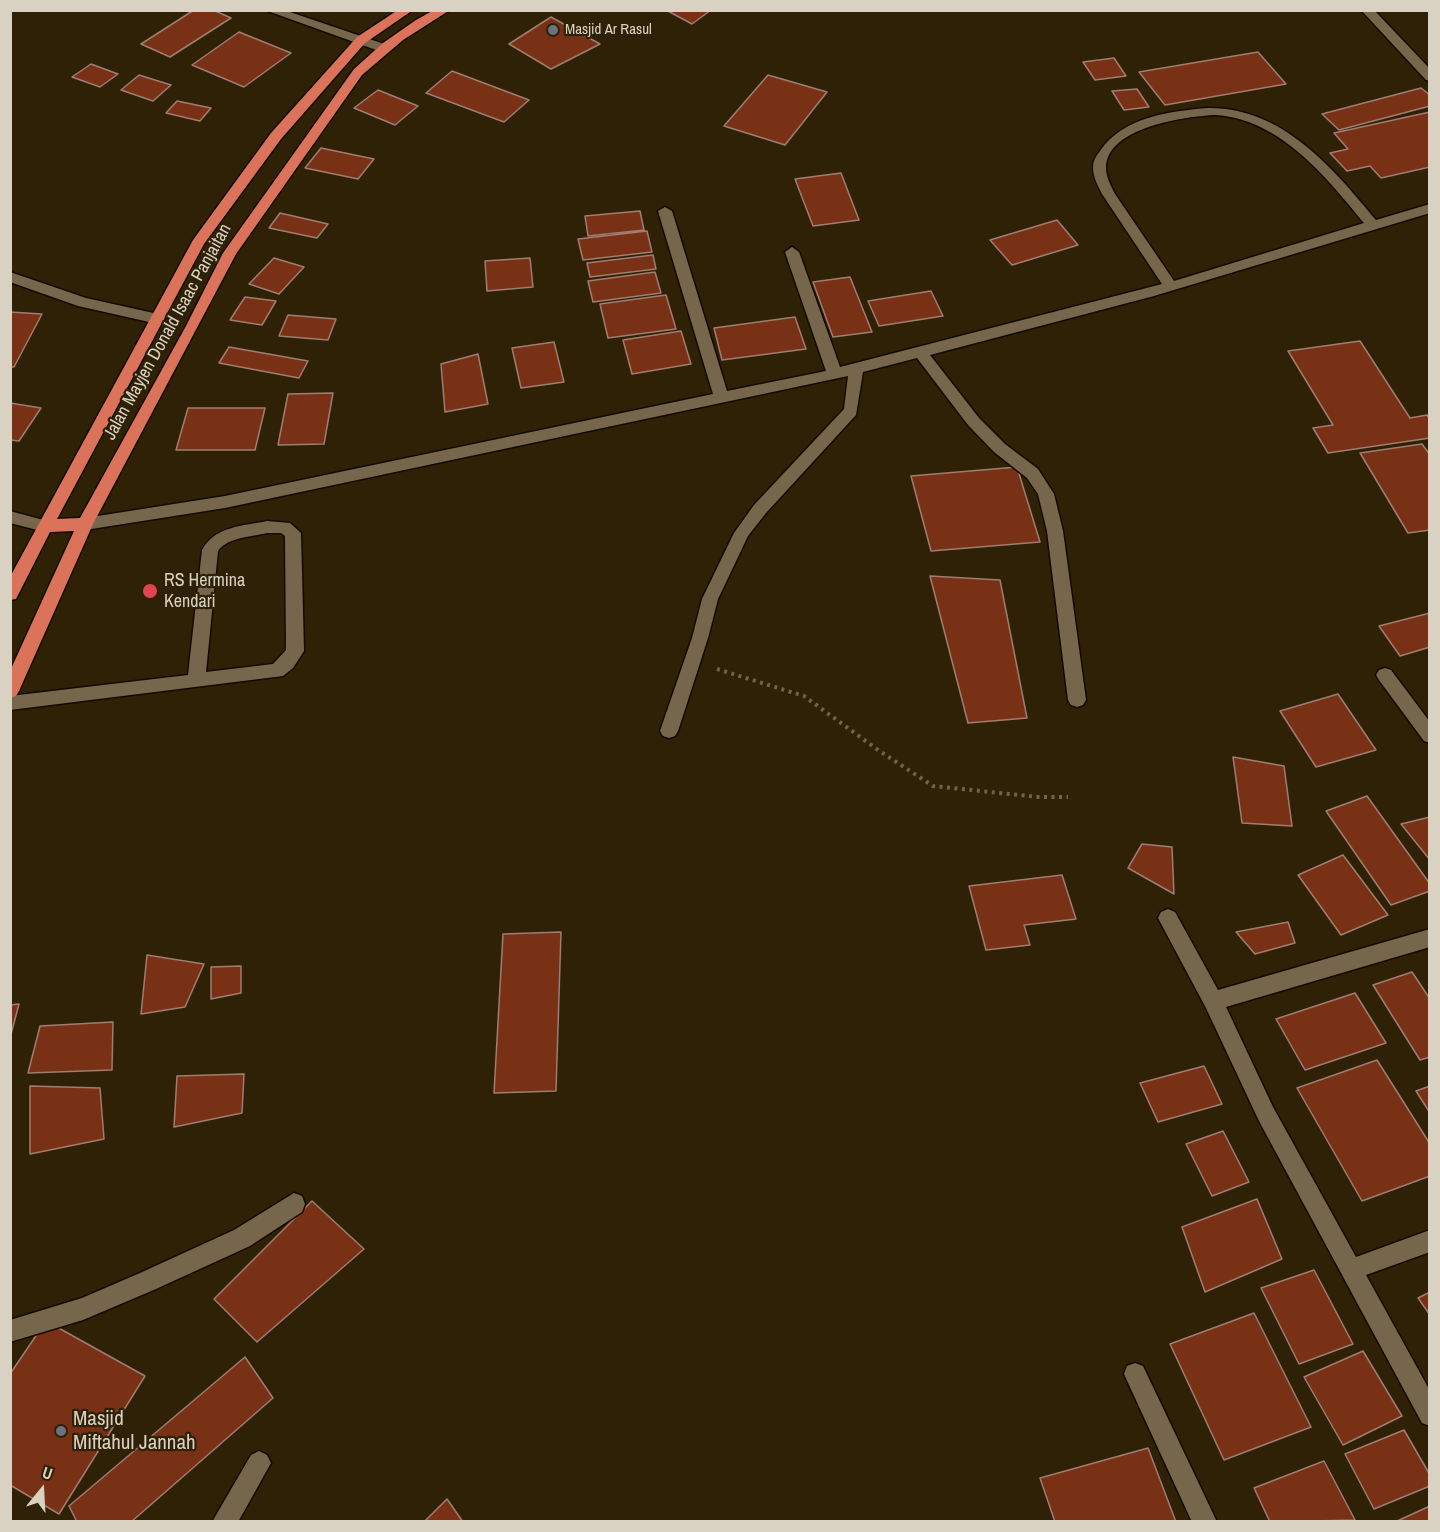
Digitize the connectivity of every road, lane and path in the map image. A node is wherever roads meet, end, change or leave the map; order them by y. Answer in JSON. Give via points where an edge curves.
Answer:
{"nodes":[{"id":1,"x":271,"y":10,"type":"edge"},
{"id":2,"x":407,"y":10,"type":"edge"},
{"id":3,"x":444,"y":10,"type":"edge"},
{"id":4,"x":1367,"y":10,"type":"edge"},
{"id":5,"x":361,"y":40,"type":"junction"},
{"id":6,"x":383,"y":48,"type":"junction"},
{"id":7,"x":1430,"y":76,"type":"edge"},
{"id":8,"x":1430,"y":208,"type":"edge"},
{"id":9,"x":665,"y":210,"type":"dead end"},
{"id":10,"x":1372,"y":224,"type":"junction"},
{"id":11,"x":792,"y":252,"type":"dead end"},
{"id":12,"x":10,"y":277,"type":"edge"},
{"id":13,"x":1170,"y":286,"type":"junction"},
{"id":14,"x":158,"y":319,"type":"junction"},
{"id":15,"x":921,"y":353,"type":"junction"},
{"id":16,"x":856,"y":369,"type":"junction"},
{"id":17,"x":835,"y":374,"type":"junction"},
{"id":18,"x":722,"y":398,"type":"junction"},
{"id":19,"x":10,"y":517,"type":"edge"},
{"id":20,"x":85,"y":524,"type":"junction"},
{"id":21,"x":45,"y":525,"type":"junction"},
{"id":22,"x":10,"y":594,"type":"edge"},
{"id":23,"x":691,"y":660,"type":"junction"},
{"id":24,"x":1385,"y":675,"type":"dead end"},
{"id":25,"x":196,"y":681,"type":"junction"},
{"id":26,"x":10,"y":691,"type":"edge"},
{"id":27,"x":1077,"y":700,"type":"dead end"},
{"id":28,"x":10,"y":703,"type":"edge"},
{"id":29,"x":669,"y":732,"type":"dead end"},
{"id":30,"x":1430,"y":736,"type":"edge"},
{"id":31,"x":1068,"y":797,"type":"dead end"},
{"id":32,"x":1168,"y":918,"type":"dead end"},
{"id":33,"x":1430,"y":938,"type":"edge"},
{"id":34,"x":1213,"y":1002,"type":"junction"},
{"id":35,"x":294,"y":1204,"type":"dead end"},
{"id":36,"x":1430,"y":1242,"type":"edge"},
{"id":37,"x":1350,"y":1270,"type":"junction"},
{"id":38,"x":10,"y":1331,"type":"edge"},
{"id":39,"x":1135,"y":1374,"type":"dead end"},
{"id":40,"x":1430,"y":1415,"type":"edge"},
{"id":41,"x":259,"y":1463,"type":"dead end"},
{"id":42,"x":224,"y":1521,"type":"edge"},
{"id":43,"x":1205,"y":1521,"type":"edge"}],
"edges":[{"from":1,"to":5,"type":"street"},
{"from":2,"to":5,"type":"highway","name":"Jalan Mayjen Donald Isaac Panjaitan"},
{"from":3,"to":6,"type":"highway","name":"Jalan Mayjen Donald Isaac Panjaitan"},
{"from":4,"to":7,"type":"street"},
{"from":5,"to":6,"type":"street"},
{"from":5,"to":14,"type":"highway","name":"Jalan Mayjen Donald Isaac Panjaitan","via":[[263,154],[198,243]]},
{"from":6,"to":20,"type":"highway","name":"Jalan Mayjen Donald Isaac Panjaitan","via":[[358,72],[230,253]]},
{"from":8,"to":10,"type":"street"},
{"from":9,"to":18,"type":"street"},
{"from":10,"to":13,"type":"street"},
{"from":10,"to":13,"type":"street","via":[[1338,183],[1287,138],[1239,114],[1198,112],[1146,122],[1130,129],[1106,150],[1099,169],[1109,195]]},
{"from":11,"to":17,"type":"street"},
{"from":12,"to":14,"type":"street","via":[[109,311]]},
{"from":13,"to":15,"type":"street"},
{"from":14,"to":21,"type":"highway","name":"Jalan Mayjen Donald Isaac Panjaitan"},
{"from":15,"to":16,"type":"street"},
{"from":15,"to":27,"type":"street","via":[[966,414],[995,444],[1034,474],[1045,490],[1064,586]]},
{"from":16,"to":17,"type":"street"},
{"from":16,"to":23,"type":"street","via":[[851,411],[742,533],[710,599]]},
{"from":17,"to":18,"type":"street"},
{"from":18,"to":20,"type":"street","via":[[225,502]]},
{"from":19,"to":21,"type":"street"},
{"from":20,"to":21,"type":"highway"},
{"from":20,"to":26,"type":"highway","name":"Jalan Mayjen Donald Isaac Panjaitan"},
{"from":21,"to":22,"type":"highway","name":"Jalan Mayjen Donald Isaac Panjaitan"},
{"from":23,"to":29,"type":"street"},
{"from":23,"to":31,"type":"path","via":[[804,696],[933,786]]},
{"from":24,"to":30,"type":"street"},
{"from":25,"to":25,"type":"street","via":[[277,671],[295,651],[293,533],[284,527],[267,526],[228,535],[217,540],[210,550]]},
{"from":25,"to":28,"type":"street"},
{"from":32,"to":34,"type":"street"},
{"from":33,"to":34,"type":"street"},
{"from":34,"to":37,"type":"street","via":[[1266,1114]]},
{"from":35,"to":38,"type":"street","via":[[242,1238],[159,1276],[83,1309]]},
{"from":36,"to":37,"type":"street"},
{"from":37,"to":40,"type":"street"},
{"from":39,"to":43,"type":"street"},
{"from":41,"to":42,"type":"street"}]}
